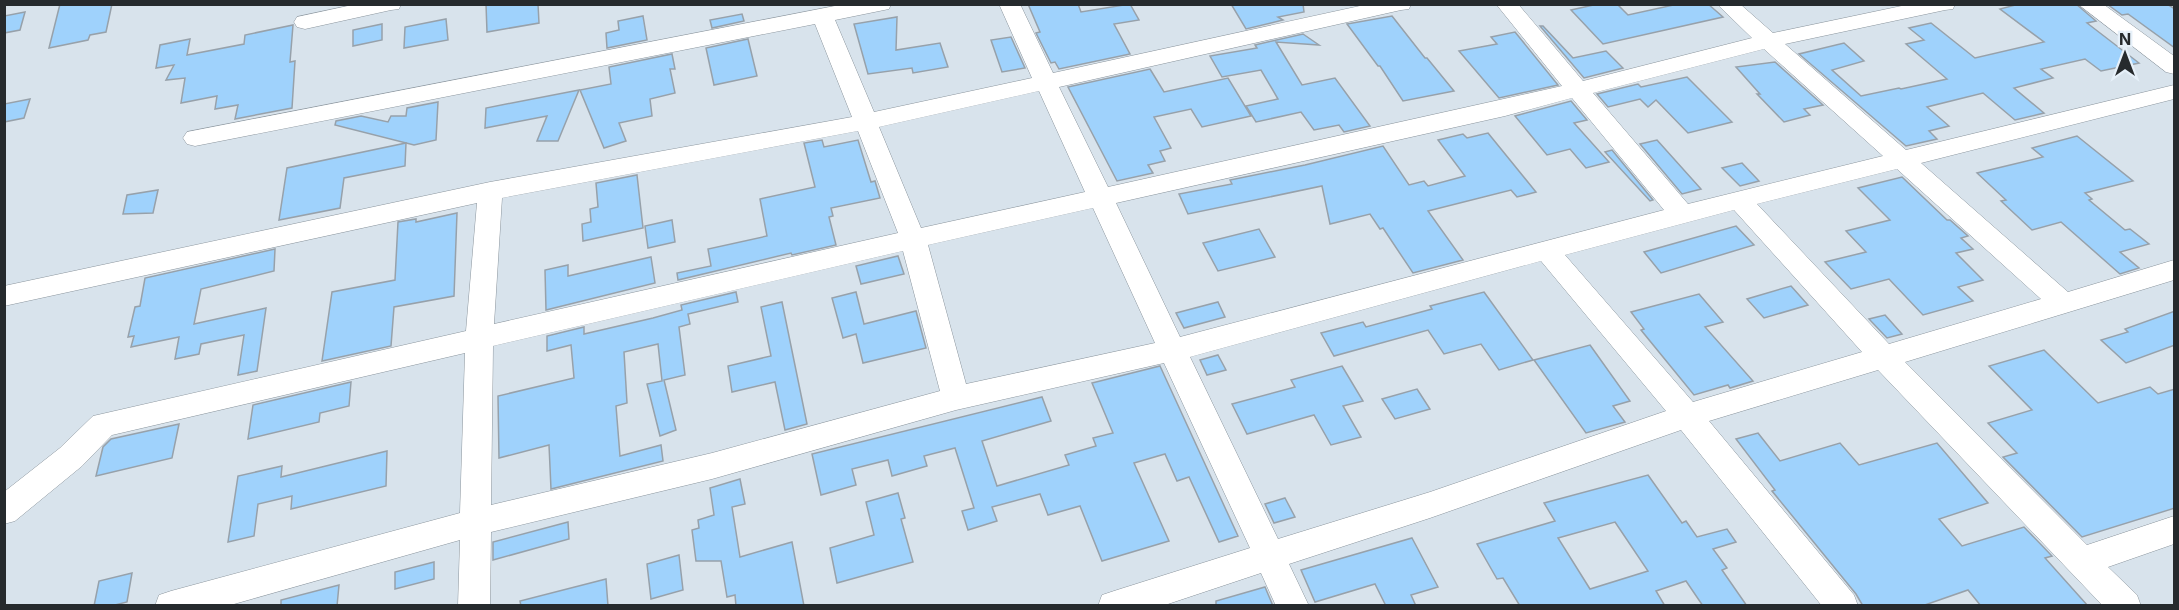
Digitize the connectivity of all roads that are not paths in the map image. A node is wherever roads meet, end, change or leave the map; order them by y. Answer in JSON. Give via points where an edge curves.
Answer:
{"nodes":[{"id":1,"x":391,"y":4,"type":"edge"},
{"id":2,"x":881,"y":4,"type":"edge"},
{"id":3,"x":1009,"y":4,"type":"edge"},
{"id":4,"x":1401,"y":4,"type":"edge"},
{"id":5,"x":1506,"y":4,"type":"edge"},
{"id":6,"x":1727,"y":4,"type":"edge"},
{"id":7,"x":1945,"y":4,"type":"edge"},
{"id":8,"x":2088,"y":4,"type":"edge"},
{"id":9,"x":823,"y":16,"type":"junction"},
{"id":10,"x":305,"y":22,"type":"dead end"},
{"id":11,"x":1767,"y":41,"type":"junction"},
{"id":12,"x":2175,"y":67,"type":"edge"},
{"id":13,"x":1046,"y":81,"type":"junction"},
{"id":14,"x":1580,"y":91,"type":"junction"},
{"id":15,"x":2175,"y":92,"type":"edge"},
{"id":16,"x":865,"y":122,"type":"junction"},
{"id":17,"x":195,"y":138,"type":"dead end"},
{"id":18,"x":1901,"y":159,"type":"junction"},
{"id":19,"x":490,"y":192,"type":"junction"},
{"id":20,"x":1101,"y":198,"type":"junction"},
{"id":21,"x":1738,"y":200,"type":"junction"},
{"id":22,"x":1682,"y":214,"type":"junction"},
{"id":23,"x":913,"y":239,"type":"junction"},
{"id":24,"x":1545,"y":249,"type":"junction"},
{"id":25,"x":2175,"y":270,"type":"edge"},
{"id":26,"x":4,"y":296,"type":"edge"},
{"id":27,"x":2061,"y":302,"type":"junction"},
{"id":28,"x":479,"y":339,"type":"junction"},
{"id":29,"x":1173,"y":350,"type":"junction"},
{"id":30,"x":1883,"y":357,"type":"junction"},
{"id":31,"x":956,"y":398,"type":"junction"},
{"id":32,"x":1687,"y":416,"type":"junction"},
{"id":33,"x":4,"y":511,"type":"edge"},
{"id":34,"x":476,"y":522,"type":"junction"},
{"id":35,"x":2175,"y":530,"type":"edge"},
{"id":36,"x":1271,"y":557,"type":"junction"},
{"id":37,"x":2083,"y":561,"type":"junction"},
{"id":38,"x":171,"y":606,"type":"edge"},
{"id":39,"x":474,"y":606,"type":"edge"},
{"id":40,"x":1114,"y":606,"type":"edge"},
{"id":41,"x":1293,"y":606,"type":"edge"},
{"id":42,"x":1842,"y":606,"type":"edge"},
{"id":43,"x":2126,"y":606,"type":"edge"}],
"edges":[{"from":1,"to":10,"type":"street"},
{"from":2,"to":9,"type":"street"},
{"from":3,"to":13,"type":"street"},
{"from":4,"to":13,"type":"street"},
{"from":5,"to":14,"type":"street"},
{"from":6,"to":11,"type":"street"},
{"from":7,"to":11,"type":"street"},
{"from":8,"to":12,"type":"street"},
{"from":9,"to":16,"type":"street"},
{"from":9,"to":17,"type":"street"},
{"from":11,"to":14,"type":"street"},
{"from":11,"to":18,"type":"street"},
{"from":13,"to":16,"type":"street"},
{"from":13,"to":20,"type":"street"},
{"from":14,"to":20,"type":"street"},
{"from":14,"to":22,"type":"street"},
{"from":15,"to":18,"type":"street"},
{"from":16,"to":19,"type":"street"},
{"from":16,"to":23,"type":"street"},
{"from":18,"to":21,"type":"street"},
{"from":18,"to":27,"type":"street"},
{"from":19,"to":26,"type":"street"},
{"from":19,"to":28,"type":"street"},
{"from":20,"to":23,"type":"street"},
{"from":20,"to":29,"type":"street"},
{"from":21,"to":22,"type":"street"},
{"from":21,"to":30,"type":"street"},
{"from":22,"to":24,"type":"street"},
{"from":23,"to":28,"type":"street"},
{"from":23,"to":31,"type":"street"},
{"from":24,"to":29,"type":"street"},
{"from":24,"to":32,"type":"street"},
{"from":25,"to":27,"type":"street"},
{"from":27,"to":30,"type":"street"},
{"from":28,"to":33,"type":"street","via":[[103,425],[71,458]]},
{"from":28,"to":34,"type":"street"},
{"from":29,"to":31,"type":"street"},
{"from":29,"to":36,"type":"street"},
{"from":30,"to":32,"type":"street"},
{"from":30,"to":37,"type":"street"},
{"from":31,"to":34,"type":"street","via":[[712,466]]},
{"from":32,"to":36,"type":"street"},
{"from":32,"to":42,"type":"street"},
{"from":34,"to":38,"type":"street"},
{"from":34,"to":39,"type":"street"},
{"from":35,"to":37,"type":"street"},
{"from":36,"to":40,"type":"street"},
{"from":36,"to":41,"type":"street"},
{"from":37,"to":43,"type":"street"}]}
